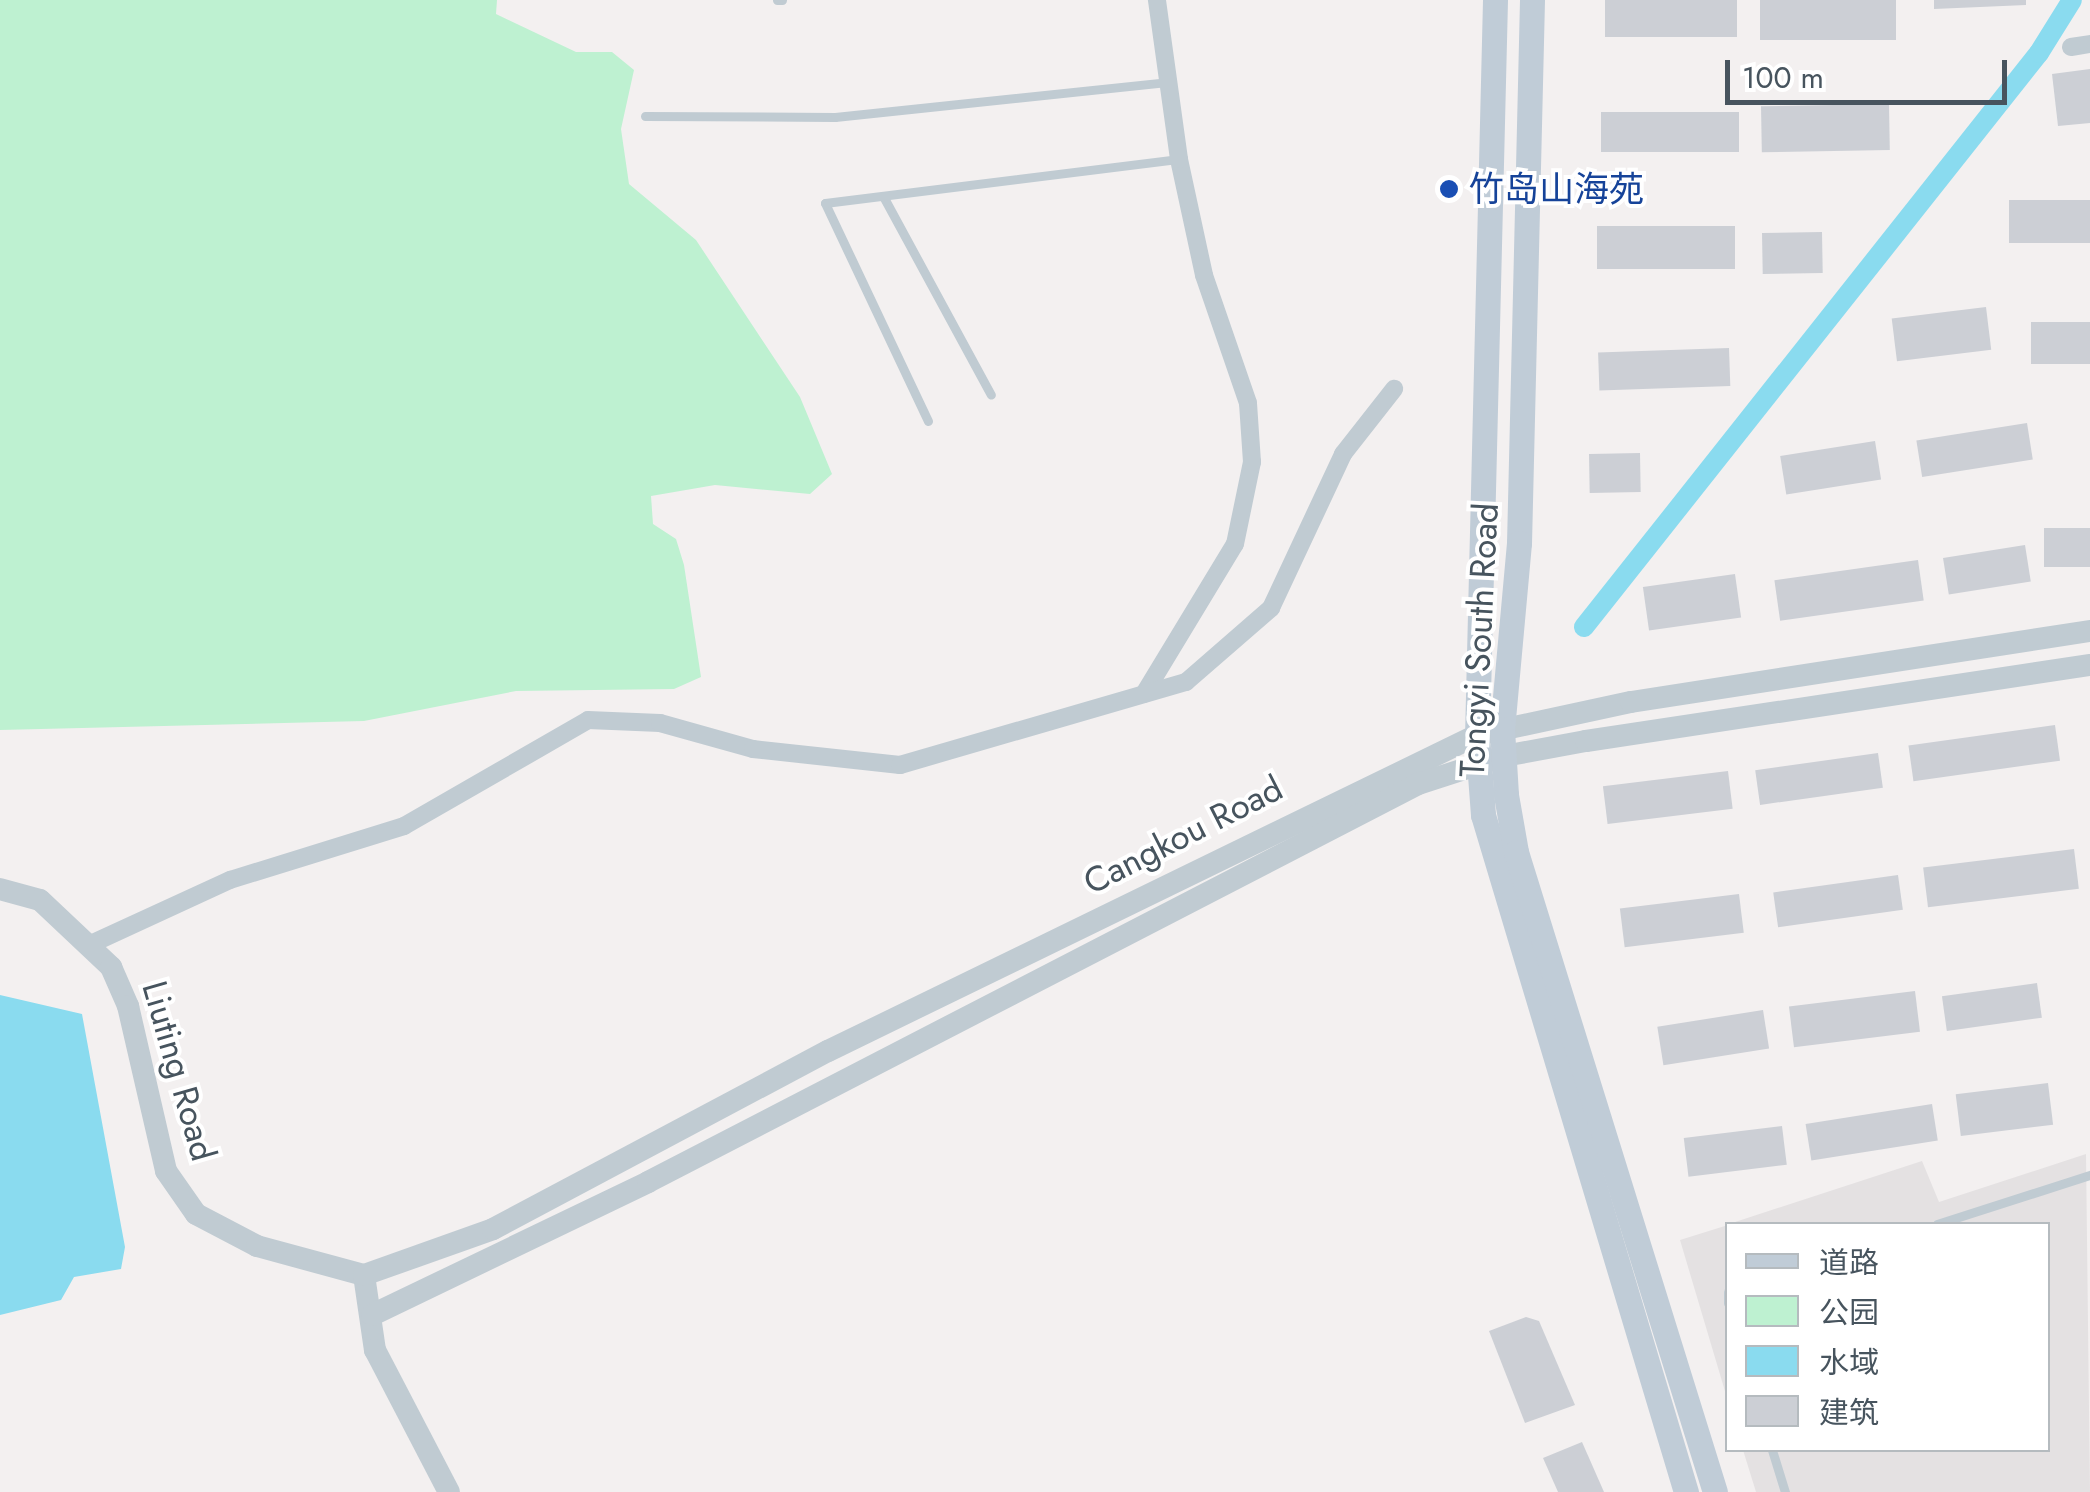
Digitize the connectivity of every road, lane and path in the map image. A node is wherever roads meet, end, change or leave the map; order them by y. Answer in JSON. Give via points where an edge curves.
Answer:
{"nodes":[{"id":1,"x":1157,"y":0,"type":"edge"},
{"id":2,"x":1495,"y":0,"type":"edge"},
{"id":3,"x":1532,"y":0,"type":"edge"},
{"id":4,"x":2090,"y":44,"type":"edge"},
{"id":5,"x":2070,"y":47,"type":"dead end"},
{"id":6,"x":1169,"y":82,"type":"junction"},
{"id":7,"x":645,"y":116,"type":"dead end"},
{"id":8,"x":1179,"y":159,"type":"junction"},
{"id":9,"x":883,"y":196,"type":"junction"},
{"id":10,"x":1394,"y":389,"type":"dead end"},
{"id":11,"x":990,"y":396,"type":"dead end"},
{"id":12,"x":928,"y":421,"type":"dead end"},
{"id":13,"x":2090,"y":631,"type":"edge"},
{"id":14,"x":2090,"y":665,"type":"edge"},
{"id":15,"x":1144,"y":694,"type":"junction"},
{"id":16,"x":1489,"y":732,"type":"junction"},
{"id":17,"x":1504,"y":756,"type":"junction"},
{"id":18,"x":1477,"y":763,"type":"junction"},
{"id":19,"x":0,"y":889,"type":"edge"},
{"id":20,"x":93,"y":943,"type":"junction"},
{"id":21,"x":2090,"y":1176,"type":"edge"},
{"id":22,"x":1944,"y":1222,"type":"edge"},
{"id":23,"x":364,"y":1275,"type":"junction"},
{"id":24,"x":372,"y":1315,"type":"junction"},
{"id":25,"x":1773,"y":1452,"type":"edge"},
{"id":26,"x":449,"y":1492,"type":"edge"},
{"id":27,"x":1686,"y":1492,"type":"edge"},
{"id":28,"x":1715,"y":1492,"type":"edge"},
{"id":29,"x":1785,"y":1492,"type":"edge"}],
"edges":[{"from":1,"to":6,"type":"street"},
{"from":2,"to":16,"type":"main road","name":"Tongyi South Road"},
{"from":3,"to":16,"type":"main road","name":"Tongyi South Road","via":[[1519,543]]},
{"from":4,"to":5,"type":"street"},
{"from":6,"to":7,"type":"lane","via":[[835,117]]},
{"from":6,"to":8,"type":"street"},
{"from":8,"to":9,"type":"lane"},
{"from":8,"to":15,"type":"street","via":[[1204,275],[1248,403],[1252,462],[1235,544]]},
{"from":9,"to":11,"type":"lane"},
{"from":9,"to":12,"type":"lane","via":[[825,203]]},
{"from":10,"to":15,"type":"street","via":[[1342,454],[1271,608],[1211,667]]},
{"from":13,"to":16,"type":"street","name":"Cangkou Road"},
{"from":14,"to":17,"type":"street","name":"Cangkou Road"},
{"from":15,"to":20,"type":"street","via":[[900,765],[753,749],[660,723],[588,720],[404,826],[230,880]]},
{"from":16,"to":17,"type":"main road","name":"Tongyi South Road"},
{"from":16,"to":18,"type":"main road","name":"Tongyi South Road"},
{"from":16,"to":23,"type":"street","name":"Cangkou Road","via":[[864,1034],[493,1229]]},
{"from":17,"to":18,"type":"street","name":"Cangkou Road"},
{"from":17,"to":28,"type":"main road","name":"Tongyi South Road","via":[[1516,852]]},
{"from":18,"to":24,"type":"street","name":"Cangkou Road","via":[[1350,817],[648,1182]]},
{"from":18,"to":27,"type":"main road","name":"Tongyi South Road","via":[[1502,898]]},
{"from":19,"to":20,"type":"street","name":"Liuting Road","via":[[40,900]]},
{"from":20,"to":23,"type":"street","name":"Liuting Road","via":[[128,1006],[166,1171],[196,1214],[257,1246]]},
{"from":21,"to":22,"type":"lane"},
{"from":23,"to":24,"type":"street"},
{"from":24,"to":26,"type":"street","via":[[392,1390]]},
{"from":25,"to":29,"type":"lane"}]}
